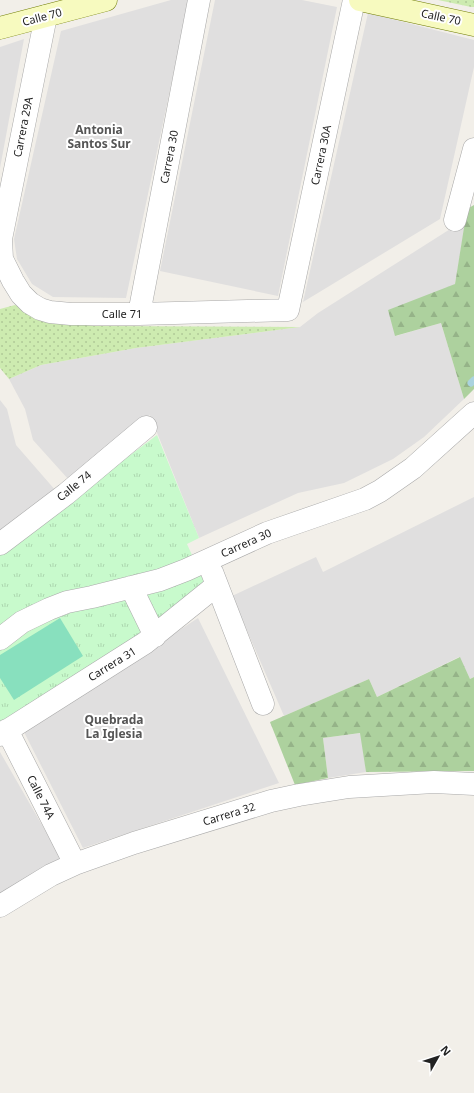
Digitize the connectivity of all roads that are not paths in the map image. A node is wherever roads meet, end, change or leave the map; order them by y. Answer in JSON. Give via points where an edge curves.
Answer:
{"nodes":[{"id":1,"x":106,"y":0,"type":"edge"},
{"id":2,"x":199,"y":0,"type":"edge"},
{"id":3,"x":354,"y":0,"type":"edge"},
{"id":4,"x":360,"y":0,"type":"edge"},
{"id":5,"x":46,"y":16,"type":"junction"},
{"id":6,"x":474,"y":24,"type":"edge"},
{"id":7,"x":0,"y":28,"type":"edge"},
{"id":8,"x":474,"y":149,"type":"edge"},
{"id":9,"x":455,"y":220,"type":"dead end"},
{"id":10,"x":1,"y":239,"type":"edge"},
{"id":11,"x":288,"y":310,"type":"joint"},
{"id":12,"x":139,"y":314,"type":"junction"},
{"id":13,"x":474,"y":413,"type":"edge"},
{"id":14,"x":146,"y":427,"type":"dead end"},
{"id":15,"x":0,"y":544,"type":"edge"},
{"id":16,"x":207,"y":560,"type":"junction"},
{"id":17,"x":217,"y":585,"type":"junction"},
{"id":18,"x":130,"y":587,"type":"junction"},
{"id":19,"x":155,"y":636,"type":"junction"},
{"id":20,"x":0,"y":639,"type":"edge"},
{"id":21,"x":263,"y":704,"type":"dead end"},
{"id":22,"x":3,"y":733,"type":"edge"},
{"id":23,"x":474,"y":784,"type":"edge"},
{"id":24,"x":75,"y":864,"type":"junction"},
{"id":25,"x":0,"y":906,"type":"edge"}],
"edges":[{"from":1,"to":5,"type":"street","name":"Calle 70"},
{"from":2,"to":12,"type":"street","name":"Carrera 30"},
{"from":3,"to":11,"type":"street","name":"Carrera 30A"},
{"from":4,"to":6,"type":"street","name":"Calle 70"},
{"from":5,"to":7,"type":"street","name":"Calle 70"},
{"from":5,"to":10,"type":"street","name":"Carrera 29A"},
{"from":8,"to":9,"type":"street"},
{"from":10,"to":12,"type":"street","name":"Calle 71","via":[[2,259],[13,281],[21,294],[40,309],[71,314]]},
{"from":11,"to":12,"type":"street","name":"Calle 71"},
{"from":13,"to":16,"type":"street","name":"Carrera 30","via":[[414,468],[376,494],[267,533]]},
{"from":14,"to":15,"type":"street","name":"Calle 74","via":[[66,494]]},
{"from":16,"to":17,"type":"street"},
{"from":16,"to":18,"type":"street","name":"Carrera 30","via":[[160,580]]},
{"from":17,"to":19,"type":"street","name":"Carrera 31"},
{"from":17,"to":21,"type":"street"},
{"from":18,"to":19,"type":"street"},
{"from":18,"to":20,"type":"street","name":"Carrera 30","via":[[49,609],[22,622]]},
{"from":19,"to":22,"type":"street","name":"Carrera 31"},
{"from":22,"to":24,"type":"street","name":"Calle 74A"},
{"from":23,"to":24,"type":"street","name":"Carrera 32","via":[[434,782],[349,787],[299,795],[134,843]]},
{"from":24,"to":25,"type":"street","name":"Carrera 32","via":[[50,875]]}]}
